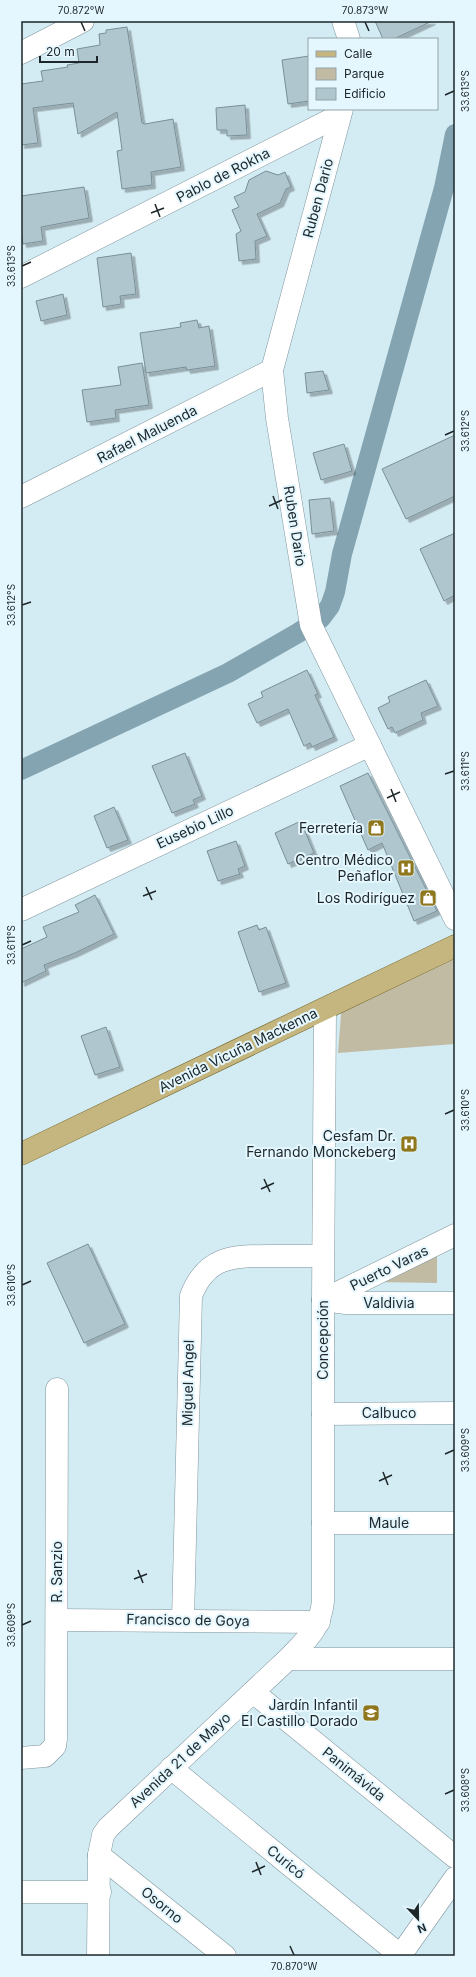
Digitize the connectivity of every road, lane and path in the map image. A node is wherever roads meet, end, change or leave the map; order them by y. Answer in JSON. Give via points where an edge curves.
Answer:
{"nodes":[{"id":1,"x":83,"y":21,"type":"edge"},
{"id":2,"x":343,"y":21,"type":"edge"},
{"id":3,"x":349,"y":38,"type":"edge"},
{"id":4,"x":21,"y":53,"type":"edge"},
{"id":5,"x":341,"y":112,"type":"edge"},
{"id":6,"x":21,"y":277,"type":"edge"},
{"id":7,"x":272,"y":370,"type":"junction"},
{"id":8,"x":21,"y":497,"type":"edge"},
{"id":9,"x":370,"y":745,"type":"junction"},
{"id":10,"x":21,"y":910,"type":"edge"},
{"id":11,"x":455,"y":920,"type":"edge"},
{"id":12,"x":455,"y":946,"type":"edge"},
{"id":13,"x":325,"y":1009,"type":"junction"},
{"id":14,"x":21,"y":1154,"type":"edge"},
{"id":15,"x":455,"y":1236,"type":"edge"},
{"id":16,"x":323,"y":1256,"type":"junction"},
{"id":17,"x":323,"y":1300,"type":"junction"},
{"id":18,"x":455,"y":1303,"type":"edge"},
{"id":19,"x":57,"y":1389,"type":"dead end"},
{"id":20,"x":455,"y":1413,"type":"edge"},
{"id":21,"x":323,"y":1414,"type":"junction"},
{"id":22,"x":323,"y":1523,"type":"junction"},
{"id":23,"x":455,"y":1523,"type":"edge"},
{"id":24,"x":57,"y":1620,"type":"junction"},
{"id":25,"x":184,"y":1620,"type":"junction"},
{"id":26,"x":319,"y":1622,"type":"junction"},
{"id":27,"x":288,"y":1659,"type":"junction"},
{"id":28,"x":455,"y":1659,"type":"edge"},
{"id":29,"x":253,"y":1692,"type":"junction"},
{"id":30,"x":21,"y":1758,"type":"edge"},
{"id":31,"x":171,"y":1768,"type":"junction"},
{"id":32,"x":99,"y":1855,"type":"junction"},
{"id":33,"x":455,"y":1857,"type":"edge"},
{"id":34,"x":455,"y":1878,"type":"edge"},
{"id":35,"x":21,"y":1892,"type":"edge"},
{"id":36,"x":100,"y":1892,"type":"junction"},
{"id":37,"x":98,"y":1956,"type":"edge"},
{"id":38,"x":225,"y":1956,"type":"edge"},
{"id":39,"x":400,"y":1956,"type":"edge"}],
"edges":[{"from":1,"to":4,"type":"street"},
{"from":2,"to":3,"type":"street"},
{"from":5,"to":6,"type":"street","name":"Pablo de Rokha"},
{"from":5,"to":7,"type":"street","name":"Ruben Dario"},
{"from":7,"to":8,"type":"street","name":"Rafael Maluenda"},
{"from":7,"to":9,"type":"street","name":"Ruben Dario","via":[[277,418],[311,625]]},
{"from":9,"to":10,"type":"street","name":"Eusebio Lillo"},
{"from":9,"to":11,"type":"street","name":"Ruben Dario"},
{"from":12,"to":13,"type":"main road","name":"Avenida Vicuña Mackenna"},
{"from":13,"to":14,"type":"main road","name":"Avenida Vicuña Mackenna"},
{"from":13,"to":16,"type":"street","name":"Concepción"},
{"from":15,"to":17,"type":"street","name":"Puerto Varas"},
{"from":16,"to":17,"type":"street","name":"Concepción"},
{"from":16,"to":25,"type":"street","name":"Miguel Angel","via":[[234,1257],[215,1264],[195,1286],[190,1306]]},
{"from":17,"to":18,"type":"street","name":"Valdivia","via":[[346,1303]]},
{"from":17,"to":21,"type":"street","name":"Concepción"},
{"from":19,"to":24,"type":"street","name":"R. Sanzio"},
{"from":20,"to":21,"type":"street","name":"Calbuco"},
{"from":21,"to":22,"type":"street","name":"Concepción"},
{"from":22,"to":23,"type":"street","name":"Maule"},
{"from":22,"to":26,"type":"street","name":"Concepción","via":[[323,1600]]},
{"from":24,"to":25,"type":"street","name":"Francisco de Goya"},
{"from":24,"to":30,"type":"street","name":"R. Sanzio","via":[[55,1746],[51,1752],[38,1758]]},
{"from":25,"to":26,"type":"street","name":"Francisco de Goya"},
{"from":26,"to":27,"type":"street","name":"Concepción","via":[[312,1634]]},
{"from":27,"to":28,"type":"street"},
{"from":27,"to":29,"type":"street","name":"Avenida 21 de Mayo"},
{"from":29,"to":31,"type":"street","name":"Avenida 21 de Mayo"},
{"from":29,"to":33,"type":"street","name":"Panimávida"},
{"from":31,"to":32,"type":"street","name":"Avenida 21 de Mayo","via":[[108,1828]]},
{"from":31,"to":39,"type":"street","name":"Curicó"},
{"from":32,"to":36,"type":"street","name":"Avenida 21 de Mayo"},
{"from":32,"to":38,"type":"street","name":"Osorno"},
{"from":34,"to":39,"type":"street"},
{"from":35,"to":36,"type":"street"},
{"from":36,"to":37,"type":"street","name":"Avenida 21 de Mayo"}]}
